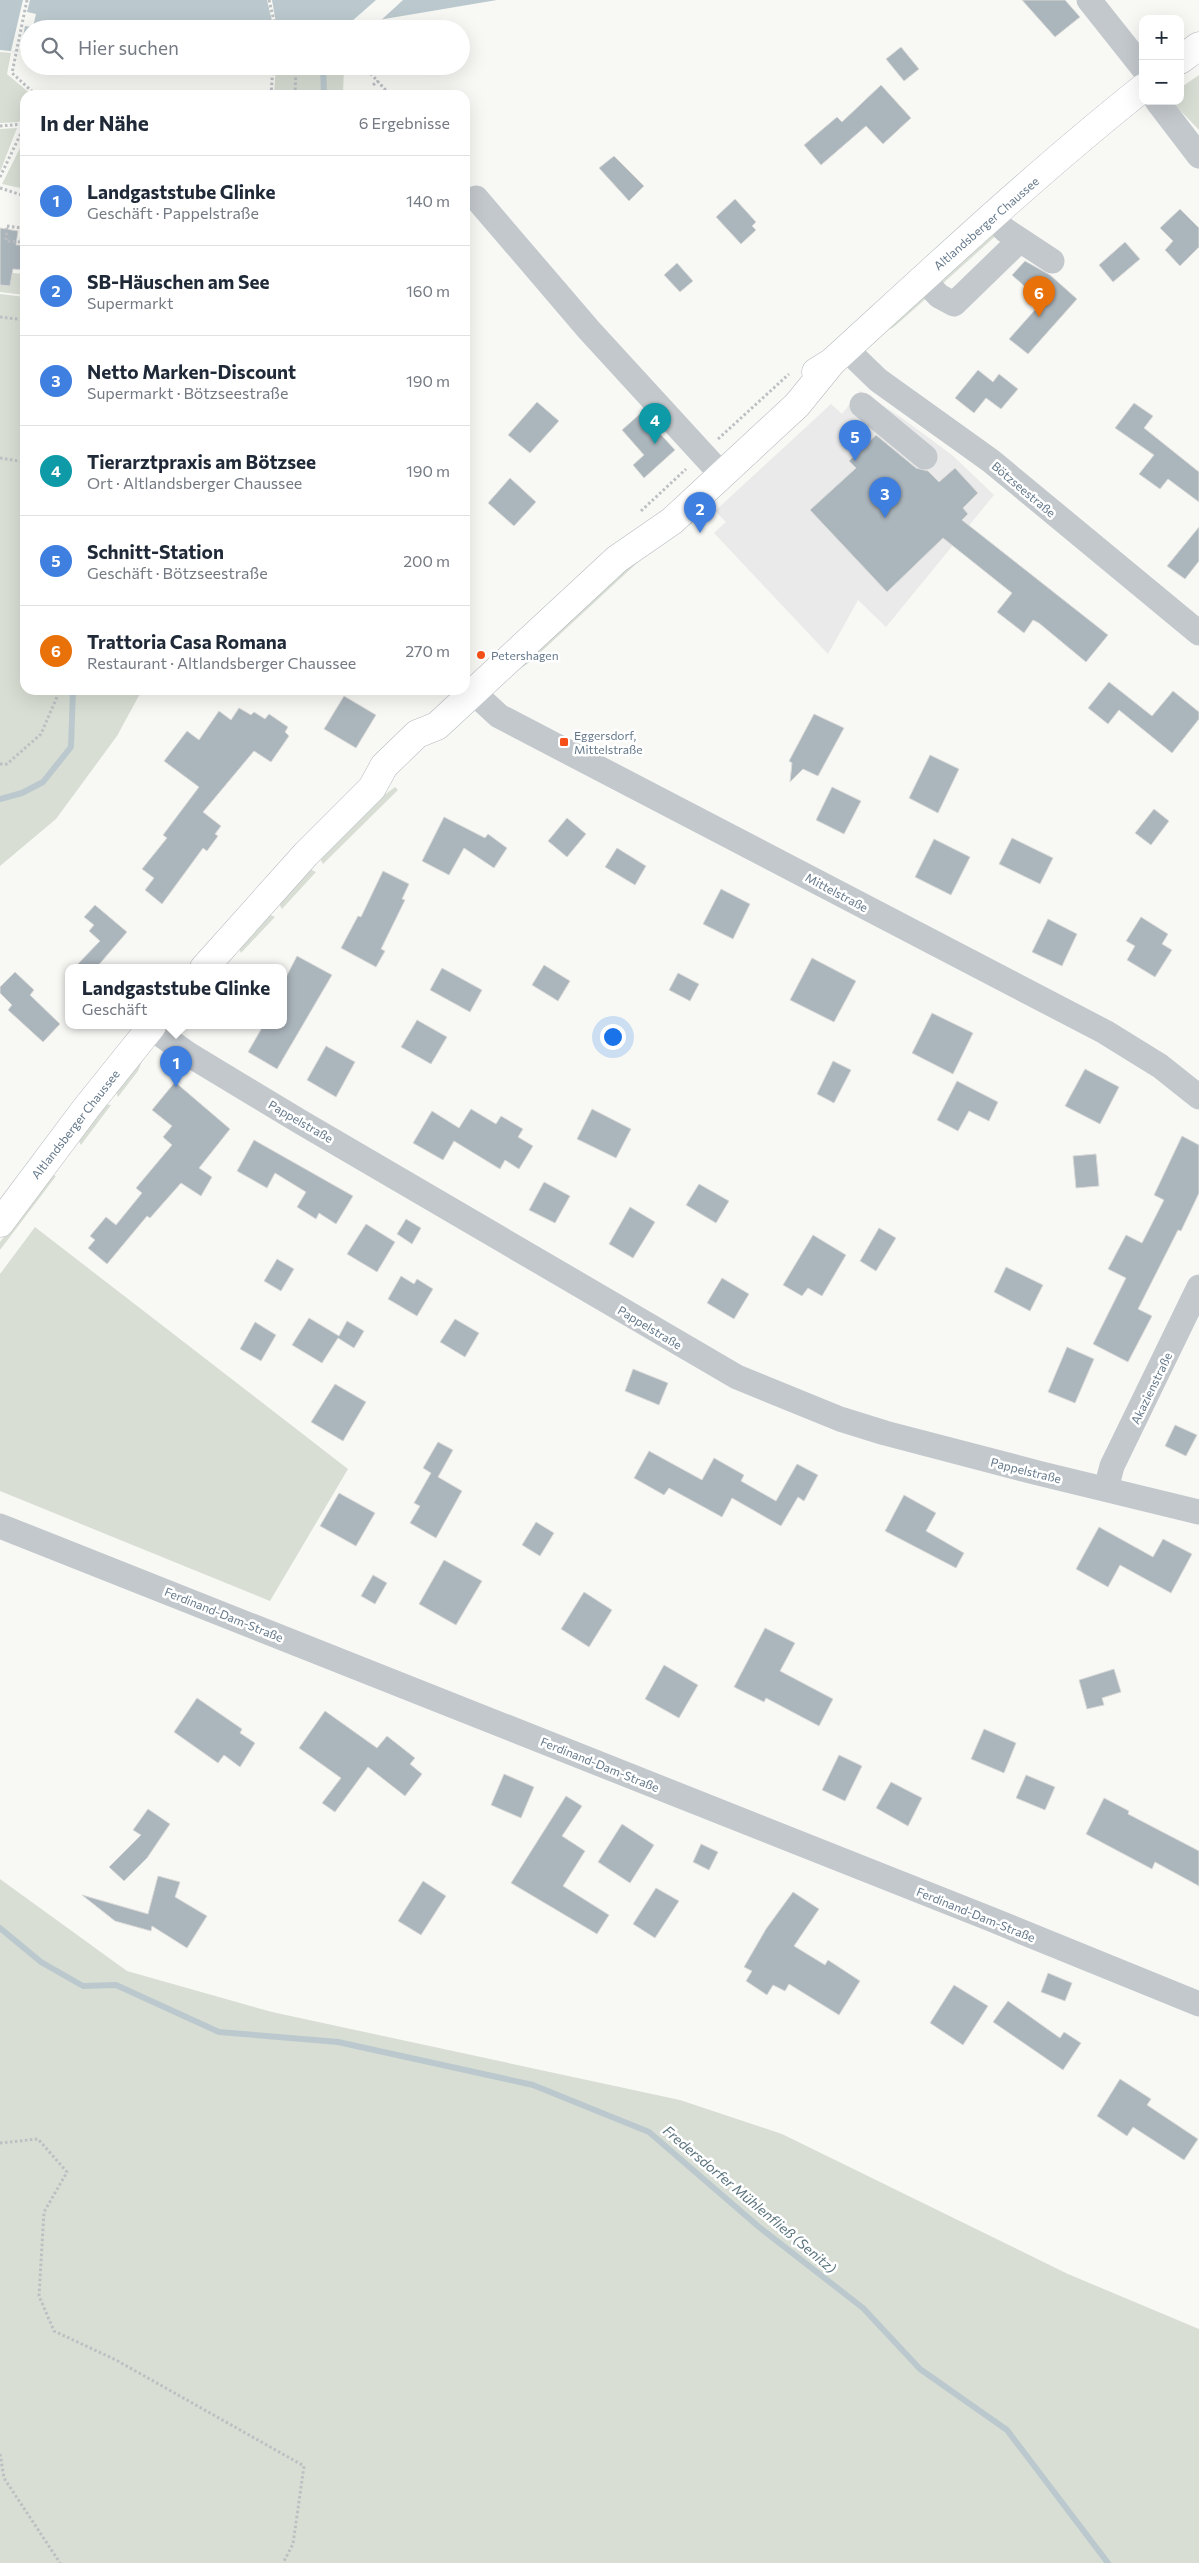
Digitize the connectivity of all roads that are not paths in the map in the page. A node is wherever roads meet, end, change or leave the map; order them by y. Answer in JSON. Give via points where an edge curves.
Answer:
{"nodes":[{"id":1,"x":1089,"y":0,"type":"edge"},
{"id":2,"x":1199,"y":46,"type":"edge"},
{"id":3,"x":1184,"y":57,"type":"edge"},
{"id":4,"x":1139,"y":63,"type":"edge"},
{"id":5,"x":1139,"y":91,"type":"edge"},
{"id":6,"x":1160,"y":105,"type":"edge"},
{"id":7,"x":1199,"y":156,"type":"edge"},
{"id":8,"x":476,"y":198,"type":"dead end"},
{"id":9,"x":992,"y":217,"type":"junction"},
{"id":10,"x":1020,"y":240,"type":"junction"},
{"id":11,"x":1052,"y":261,"type":"dead end"},
{"id":12,"x":922,"y":279,"type":"junction"},
{"id":13,"x":839,"y":356,"type":"junction"},
{"id":14,"x":862,"y":405,"type":"dead end"},
{"id":15,"x":925,"y":457,"type":"dead end"},
{"id":16,"x":711,"y":464,"type":"junction"},
{"id":17,"x":1199,"y":633,"type":"edge"},
{"id":18,"x":473,"y":692,"type":"junction"},
{"id":19,"x":470,"y":695,"type":"edge"},
{"id":20,"x":470,"y":695,"type":"edge"},
{"id":21,"x":208,"y":964,"type":"edge"},
{"id":22,"x":149,"y":1029,"type":"edge"},
{"id":23,"x":155,"y":1029,"type":"edge"},
{"id":24,"x":1199,"y":1097,"type":"edge"},
{"id":25,"x":0,"y":1223,"type":"edge"},
{"id":26,"x":1199,"y":1287,"type":"edge"},
{"id":27,"x":1106,"y":1489,"type":"junction"},
{"id":28,"x":1199,"y":1512,"type":"edge"},
{"id":29,"x":0,"y":1526,"type":"edge"},
{"id":30,"x":1199,"y":2004,"type":"edge"}],
"edges":[{"from":1,"to":4,"type":"street"},
{"from":2,"to":3,"type":"main road"},
{"from":5,"to":9,"type":"main road","name":"Altlandsberger Chaussee"},
{"from":6,"to":7,"type":"street"},
{"from":8,"to":16,"type":"street","via":[[589,330]]},
{"from":9,"to":10,"type":"street"},
{"from":9,"to":12,"type":"main road","name":"Altlandsberger Chaussee"},
{"from":10,"to":11,"type":"street"},
{"from":10,"to":12,"type":"street","via":[[954,304],[939,296]]},
{"from":12,"to":13,"type":"main road","name":"Altlandsberger Chaussee"},
{"from":13,"to":16,"type":"main road","name":"Altlandsberger Chaussee","via":[[797,405]]},
{"from":13,"to":17,"type":"street","name":"Bötzseestraße","via":[[991,461]]},
{"from":14,"to":15,"type":"street"},
{"from":16,"to":18,"type":"main road","name":"Altlandsberger Chaussee","via":[[672,521],[618,559]]},
{"from":18,"to":19,"type":"main road","name":"Altlandsberger Chaussee"},
{"from":18,"to":24,"type":"street","name":"Mittelstraße","via":[[499,716],[1105,1032],[1160,1066]]},
{"from":20,"to":21,"type":"main road","name":"Altlandsberger Chaussee","via":[[437,726],[428,746],[412,764],[396,777],[372,788],[306,854]]},
{"from":22,"to":25,"type":"main road","name":"Altlandsberger Chaussee"},
{"from":23,"to":27,"type":"street","name":"Pappelstraße","via":[[188,1054],[299,1121],[737,1377],[840,1419],[885,1433]]},
{"from":26,"to":27,"type":"street","name":"Akazienstraße","via":[[1112,1466]]},
{"from":27,"to":28,"type":"street","name":"Pappelstraße"},
{"from":29,"to":30,"type":"street","name":"Ferdinand-Dam-Straße"}]}
